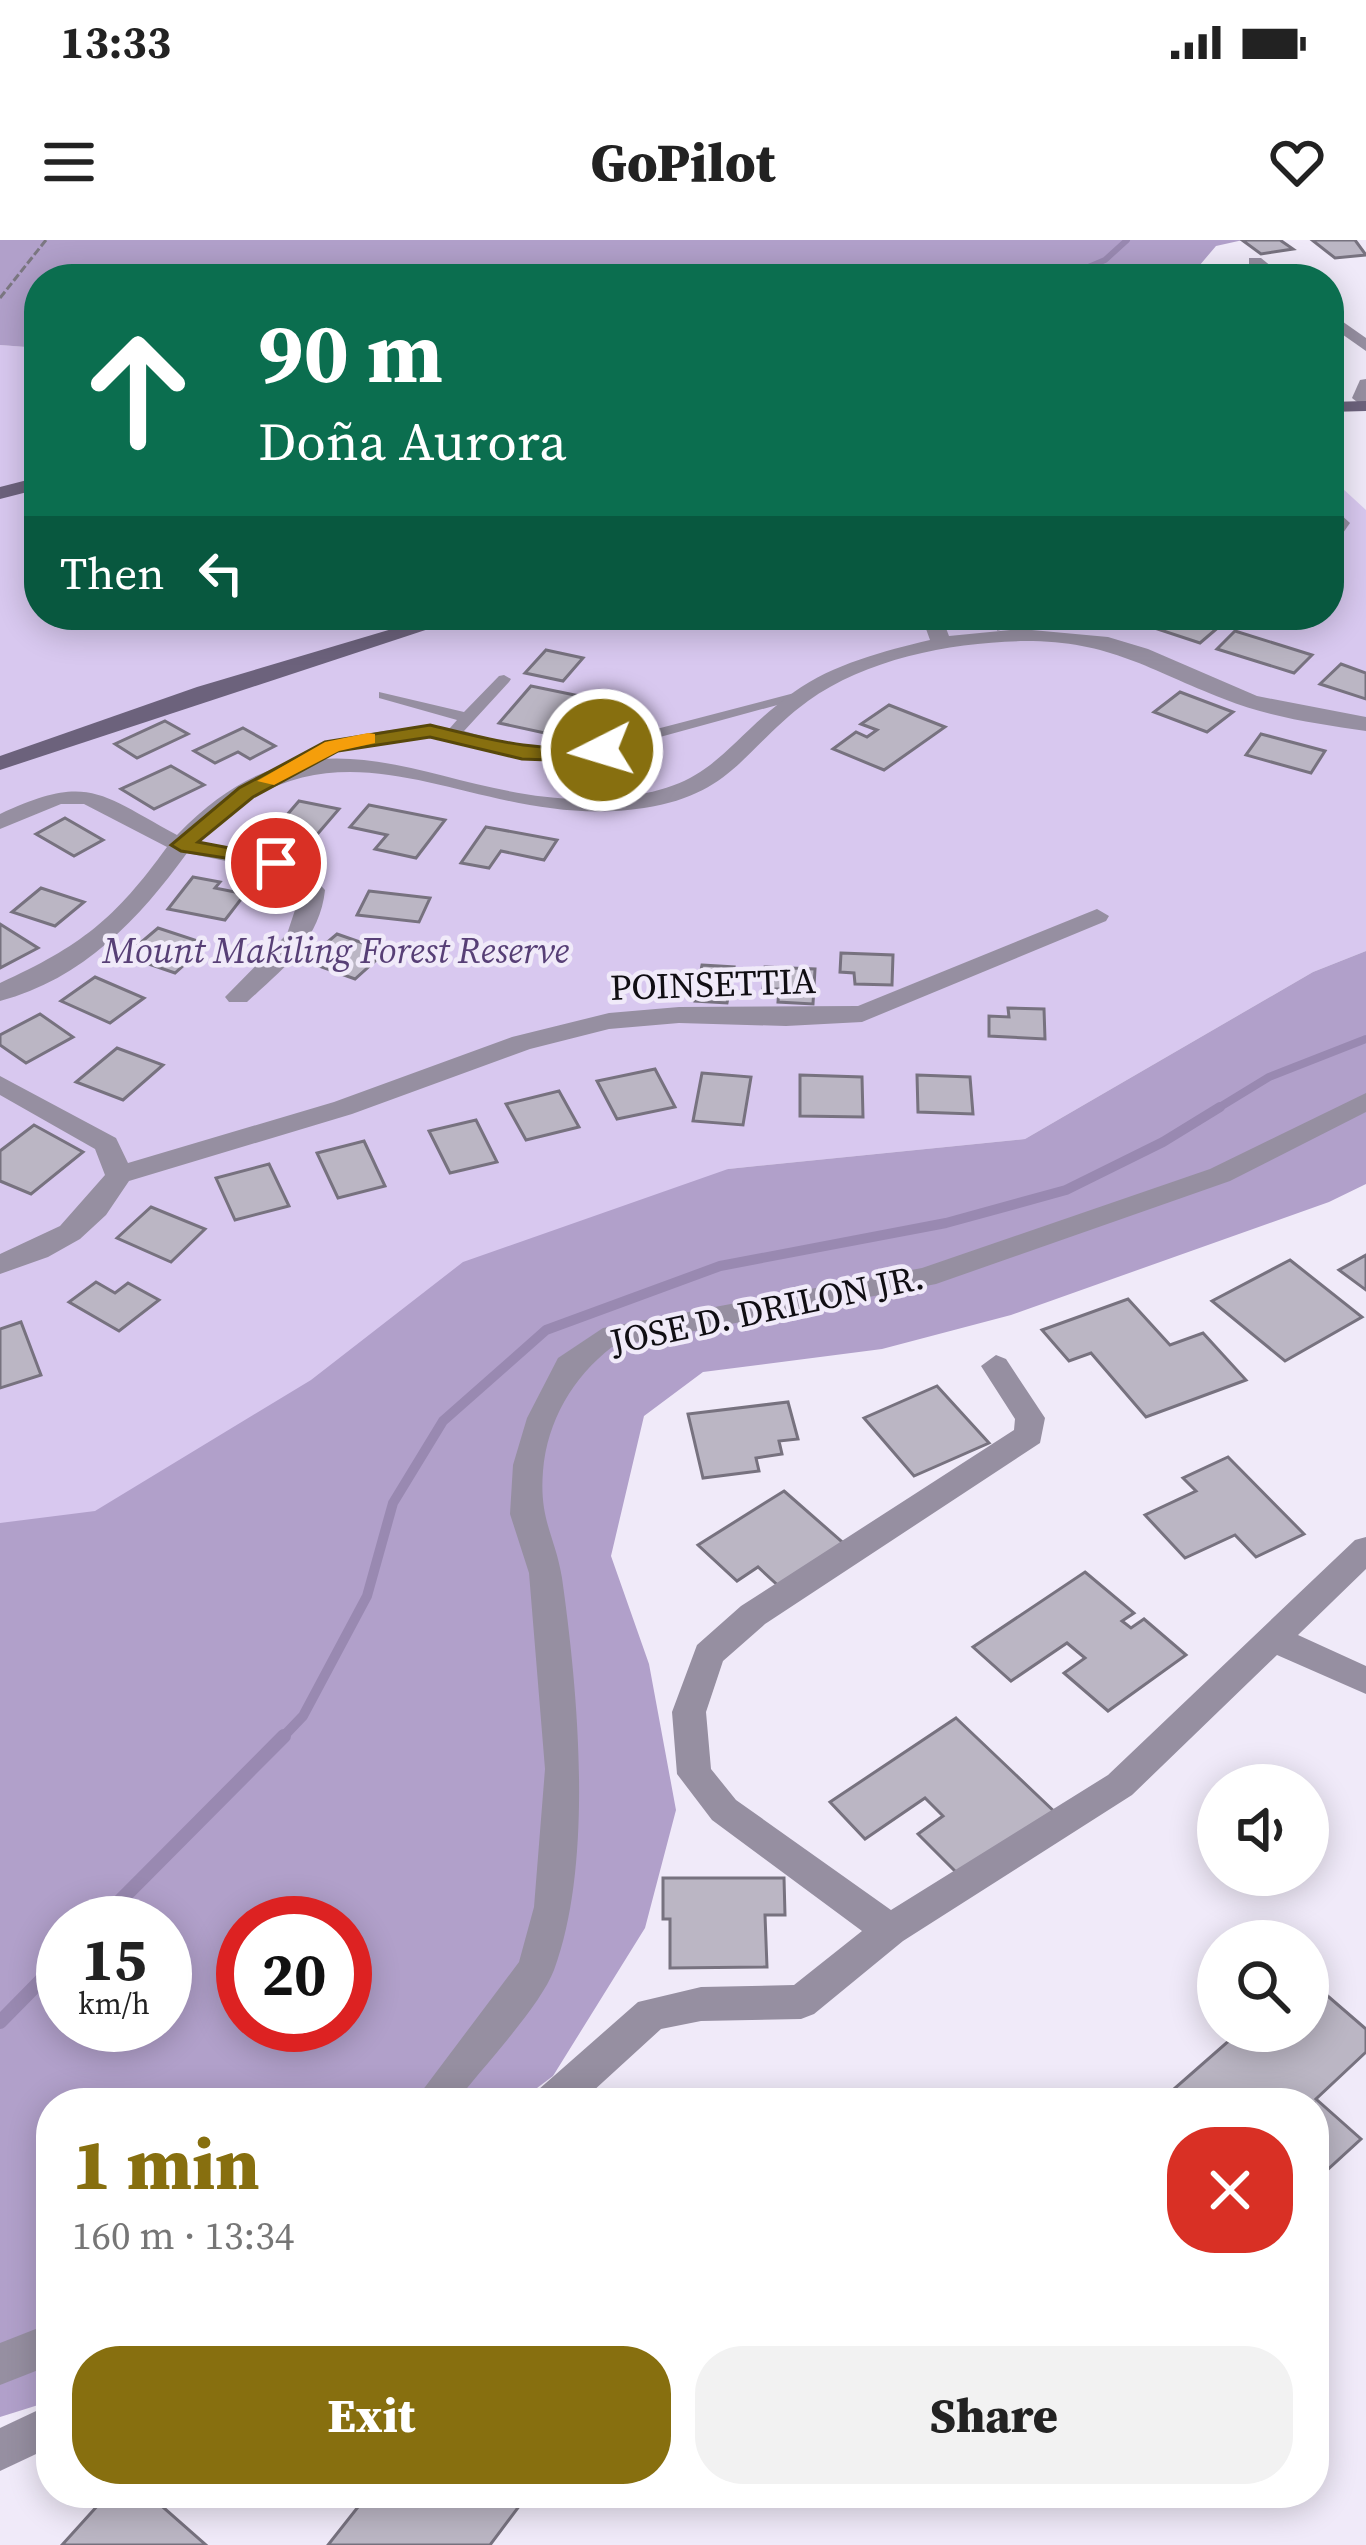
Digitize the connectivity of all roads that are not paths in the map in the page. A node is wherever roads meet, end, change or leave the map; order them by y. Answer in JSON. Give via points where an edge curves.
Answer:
{"nodes":[{"id":1,"x":1255,"y":261,"type":"dead end"},
{"id":2,"x":1259,"y":264,"type":"edge"},
{"id":3,"x":1366,"y":384,"type":"edge"},
{"id":4,"x":1366,"y":405,"type":"edge"},
{"id":5,"x":411,"y":630,"type":"edge"},
{"id":6,"x":937,"y":630,"type":"edge"},
{"id":7,"x":942,"y":644,"type":"junction"},
{"id":8,"x":504,"y":679,"type":"dead end"},
{"id":9,"x":384,"y":695,"type":"dead end"},
{"id":10,"x":802,"y":696,"type":"junction"},
{"id":11,"x":467,"y":718,"type":"junction"},
{"id":12,"x":1366,"y":724,"type":"edge"},
{"id":13,"x":453,"y":733,"type":"junction"},
{"id":14,"x":0,"y":763,"type":"edge"},
{"id":15,"x":280,"y":773,"type":"junction"},
{"id":16,"x":0,"y":822,"type":"edge"},
{"id":17,"x":181,"y":845,"type":"junction"},
{"id":18,"x":1097,"y":916,"type":"dead end"},
{"id":19,"x":0,"y":993,"type":"edge"},
{"id":20,"x":238,"y":997,"type":"dead end"},
{"id":21,"x":0,"y":1084,"type":"edge"},
{"id":22,"x":1366,"y":1101,"type":"edge"},
{"id":23,"x":119,"y":1175,"type":"junction"},
{"id":24,"x":0,"y":1264,"type":"edge"},
{"id":25,"x":996,"y":1366,"type":"dead end"},
{"id":26,"x":1366,"y":1549,"type":"edge"},
{"id":27,"x":1271,"y":1637,"type":"junction"},
{"id":28,"x":1366,"y":1681,"type":"edge"},
{"id":29,"x":890,"y":1930,"type":"junction"},
{"id":30,"x":444,"y":2088,"type":"edge"},
{"id":31,"x":569,"y":2088,"type":"edge"},
{"id":32,"x":36,"y":2350,"type":"edge"},
{"id":33,"x":0,"y":2364,"type":"edge"},
{"id":34,"x":36,"y":2433,"type":"edge"},
{"id":35,"x":0,"y":2450,"type":"edge"}],
"edges":[{"from":1,"to":2,"type":"street"},
{"from":3,"to":4,"type":"street"},
{"from":5,"to":14,"type":"main road"},
{"from":6,"to":7,"type":"street"},
{"from":7,"to":10,"type":"street","via":[[877,661]]},
{"from":7,"to":12,"type":"street","via":[[1028,637],[1109,644],[1266,706]]},
{"from":8,"to":11,"type":"lane"},
{"from":9,"to":11,"type":"lane"},
{"from":10,"to":13,"type":"lane","via":[[576,755],[522,753]]},
{"from":10,"to":15,"type":"street","via":[[704,783],[617,804],[503,797],[366,764]]},
{"from":11,"to":13,"type":"lane"},
{"from":13,"to":15,"type":"lane","via":[[332,746]]},
{"from":15,"to":17,"type":"street"},
{"from":16,"to":17,"type":"street","via":[[75,795]]},
{"from":17,"to":19,"type":"street","via":[[125,918]]},
{"from":17,"to":20,"type":"street","via":[[276,863],[314,890],[314,908],[295,942]]},
{"from":18,"to":23,"type":"street","name":"POINSETTIA","via":[[862,1014],[609,1021]]},
{"from":21,"to":23,"type":"street","via":[[106,1144]]},
{"from":22,"to":30,"type":"street","name":"JOSE D. DRILON JR.","via":[[1220,1175],[1040,1240],[926,1277],[604,1338],[568,1365],[528,1465],[526,1514],[544,1573],[562,1769],[552,1907],[536,1969]]},
{"from":23,"to":24,"type":"street","via":[[96,1214],[33,1255]]},
{"from":25,"to":29,"type":"street","via":[[1030,1418],[1029,1435],[754,1615],[709,1654],[689,1712],[694,1774],[724,1810]]},
{"from":26,"to":27,"type":"street"},
{"from":27,"to":28,"type":"street"},
{"from":27,"to":29,"type":"street","via":[[1120,1784]]},
{"from":29,"to":31,"type":"street","via":[[801,2002],[651,2014]]},
{"from":32,"to":33,"type":"street"},
{"from":34,"to":35,"type":"street"}]}
